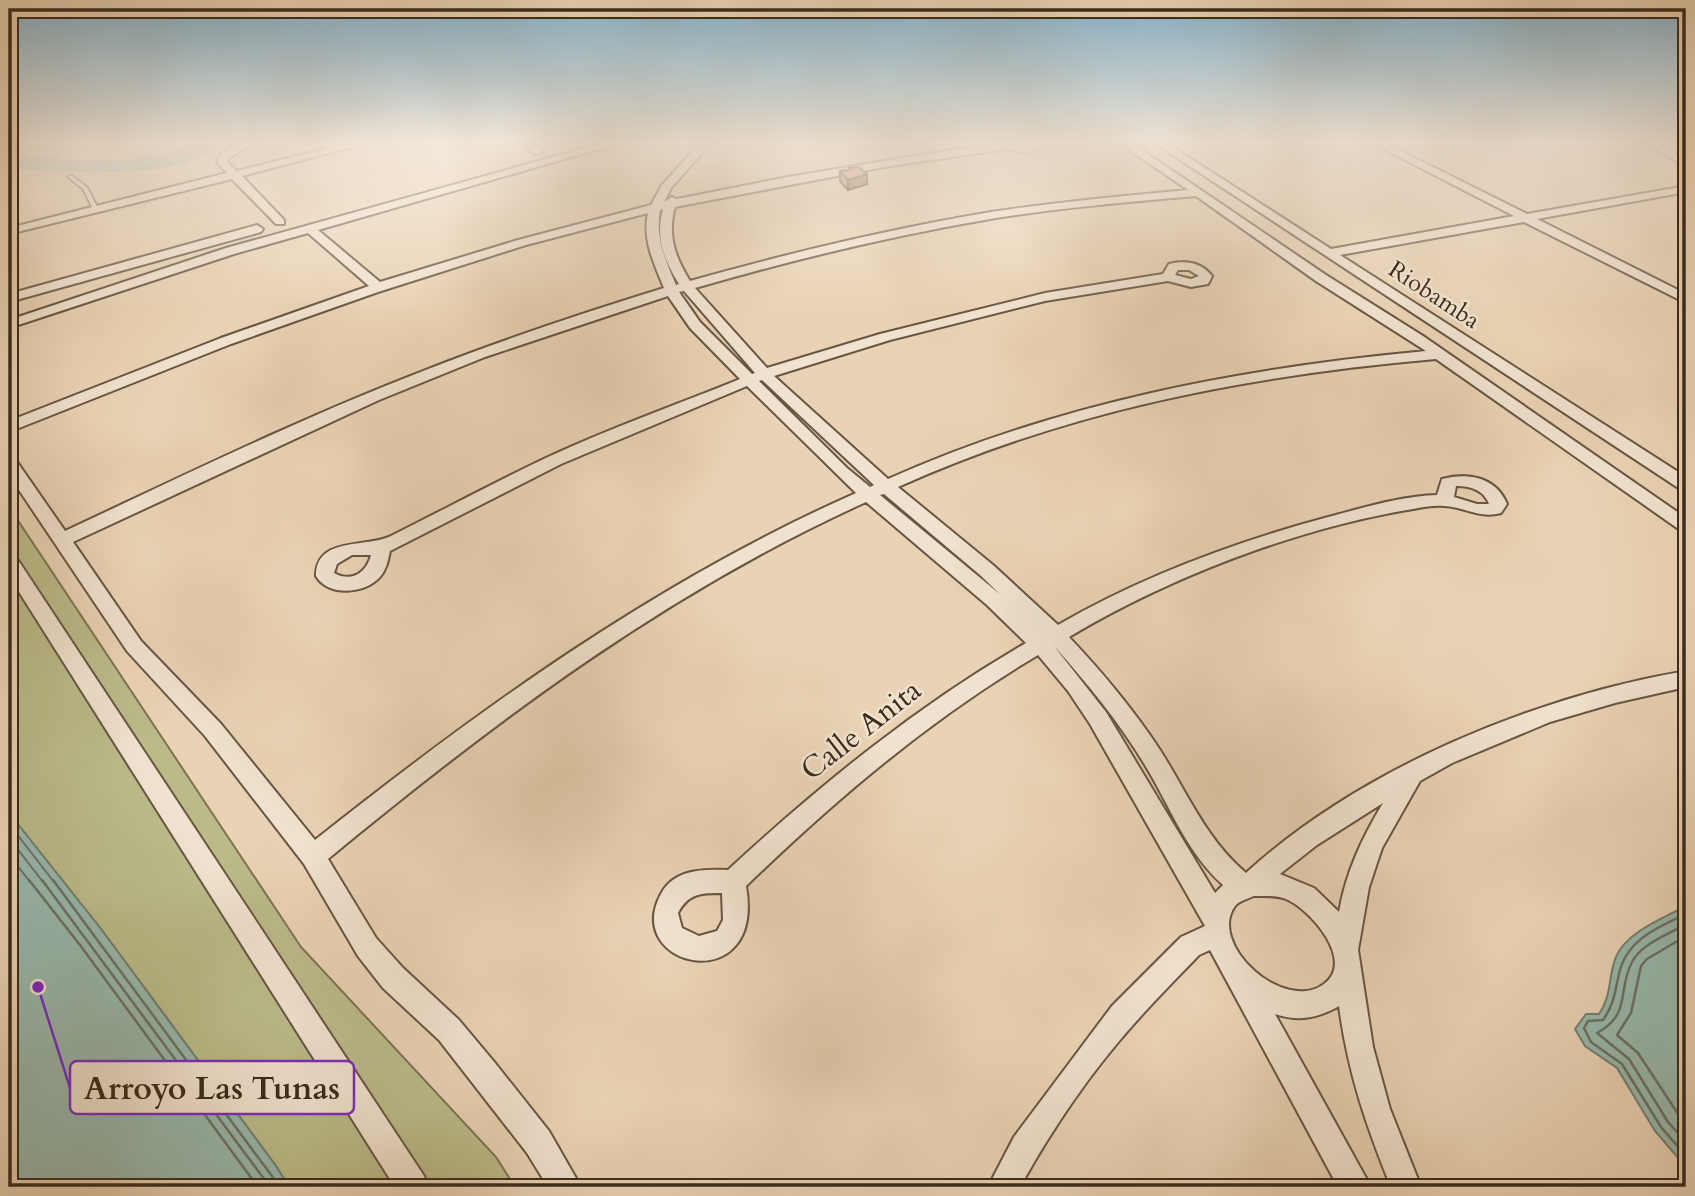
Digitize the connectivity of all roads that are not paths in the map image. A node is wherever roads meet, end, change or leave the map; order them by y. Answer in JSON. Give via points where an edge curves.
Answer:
{"nodes":[{"id":1,"x":90,"y":198,"type":"edge"},
{"id":2,"x":144,"y":198,"type":"edge"},
{"id":3,"x":257,"y":198,"type":"edge"},
{"id":4,"x":418,"y":198,"type":"edge"},
{"id":5,"x":664,"y":198,"type":"edge"},
{"id":6,"x":669,"y":198,"type":"edge"},
{"id":7,"x":702,"y":198,"type":"edge"},
{"id":8,"x":1144,"y":198,"type":"edge"},
{"id":9,"x":1207,"y":198,"type":"edge"},
{"id":10,"x":1244,"y":198,"type":"edge"},
{"id":11,"x":1486,"y":198,"type":"edge"},
{"id":12,"x":1637,"y":198,"type":"edge"},
{"id":13,"x":662,"y":206,"type":"junction"},
{"id":14,"x":96,"y":210,"type":"junction"},
{"id":15,"x":1526,"y":218,"type":"junction"},
{"id":16,"x":293,"y":219,"type":"dead end"},
{"id":17,"x":281,"y":222,"type":"junction"},
{"id":18,"x":309,"y":228,"type":"junction"},
{"id":19,"x":9,"y":231,"type":"edge"},
{"id":20,"x":1329,"y":253,"type":"junction"},
{"id":21,"x":1168,"y":277,"type":"dead end"},
{"id":22,"x":378,"y":287,"type":"junction"},
{"id":23,"x":679,"y":288,"type":"junction"},
{"id":24,"x":9,"y":298,"type":"edge"},
{"id":25,"x":1686,"y":299,"type":"edge"},
{"id":26,"x":9,"y":324,"type":"edge"},
{"id":27,"x":1439,"y":354,"type":"junction"},
{"id":28,"x":756,"y":377,"type":"junction"},
{"id":29,"x":9,"y":427,"type":"edge"},
{"id":30,"x":9,"y":463,"type":"edge"},
{"id":31,"x":1686,"y":485,"type":"edge"},
{"id":32,"x":876,"y":489,"type":"junction"},
{"id":33,"x":1445,"y":500,"type":"dead end"},
{"id":34,"x":1686,"y":526,"type":"edge"},
{"id":35,"x":62,"y":540,"type":"junction"},
{"id":36,"x":382,"y":548,"type":"dead end"},
{"id":37,"x":9,"y":562,"type":"edge"},
{"id":38,"x":1048,"y":638,"type":"junction"},
{"id":39,"x":1686,"y":679,"type":"edge"},
{"id":40,"x":1412,"y":774,"type":"junction"},
{"id":41,"x":313,"y":856,"type":"junction"},
{"id":42,"x":733,"y":882,"type":"dead end"},
{"id":43,"x":1247,"y":885,"type":"junction"},
{"id":44,"x":1216,"y":926,"type":"junction"},
{"id":45,"x":1347,"y":959,"type":"junction"},
{"id":46,"x":1243,"y":981,"type":"junction"},
{"id":47,"x":413,"y":1187,"type":"edge"},
{"id":48,"x":566,"y":1187,"type":"edge"},
{"id":49,"x":1003,"y":1187,"type":"edge"},
{"id":50,"x":1355,"y":1187,"type":"edge"},
{"id":51,"x":1406,"y":1187,"type":"edge"}],
"edges":[{"from":1,"to":14,"type":"lane"},
{"from":2,"to":14,"type":"street"},
{"from":3,"to":17,"type":"street"},
{"from":4,"to":18,"type":"street"},
{"from":5,"to":13,"type":"street"},
{"from":6,"to":13,"type":"street"},
{"from":7,"to":13,"type":"street"},
{"from":8,"to":23,"type":"street","via":[[940,225],[804,254]]},
{"from":9,"to":27,"type":"street"},
{"from":10,"to":20,"type":"street","name":"Riobamba"},
{"from":11,"to":15,"type":"street"},
{"from":12,"to":15,"type":"street"},
{"from":13,"to":22,"type":"street"},
{"from":13,"to":23,"type":"street","via":[[652,227],[653,244]]},
{"from":14,"to":19,"type":"street"},
{"from":15,"to":20,"type":"street"},
{"from":15,"to":25,"type":"street"},
{"from":16,"to":17,"type":"street"},
{"from":17,"to":24,"type":"street"},
{"from":18,"to":22,"type":"street"},
{"from":18,"to":26,"type":"street"},
{"from":20,"to":31,"type":"street","name":"Riobamba"},
{"from":21,"to":28,"type":"street","via":[[990,310]]},
{"from":22,"to":29,"type":"street","via":[[201,350]]},
{"from":23,"to":28,"type":"street","via":[[695,325]]},
{"from":23,"to":35,"type":"street","via":[[489,351],[376,396]]},
{"from":27,"to":32,"type":"street","via":[[1275,372],[1159,395],[1017,436]]},
{"from":27,"to":34,"type":"street"},
{"from":28,"to":32,"type":"street","via":[[841,472]]},
{"from":28,"to":36,"type":"street","via":[[555,460]]},
{"from":30,"to":35,"type":"street"},
{"from":32,"to":38,"type":"street","via":[[994,600]]},
{"from":32,"to":41,"type":"street","via":[[753,551],[583,652],[516,697]]},
{"from":33,"to":38,"type":"street","name":"Calle Anita","via":[[1309,528],[1244,549],[1177,575]]},
{"from":35,"to":41,"type":"street","via":[[134,646],[213,730]]},
{"from":37,"to":47,"type":"street"},
{"from":38,"to":42,"type":"street","name":"Calle Anita","via":[[937,711],[839,785]]},
{"from":38,"to":43,"type":"street","via":[[1111,698],[1143,744],[1193,834],[1224,871]]},
{"from":38,"to":44,"type":"street"},
{"from":39,"to":40,"type":"street","via":[[1546,715],[1455,749]]},
{"from":40,"to":43,"type":"street","via":[[1358,804]]},
{"from":40,"to":45,"type":"street","via":[[1371,844],[1356,887]]},
{"from":41,"to":48,"type":"street","via":[[367,947],[485,1073]]},
{"from":43,"to":44,"type":"street","via":[[1221,905]]},
{"from":43,"to":45,"type":"street","via":[[1280,886],[1308,899],[1332,922]]},
{"from":44,"to":46,"type":"street","via":[[1221,950]]},
{"from":44,"to":49,"type":"street","via":[[1190,946],[1122,1016],[1055,1105]]},
{"from":45,"to":46,"type":"street","via":[[1342,986],[1329,999],[1309,1006],[1287,1005]]},
{"from":45,"to":51,"type":"street","via":[[1359,1047],[1375,1109]]},
{"from":46,"to":50,"type":"street"}]}
